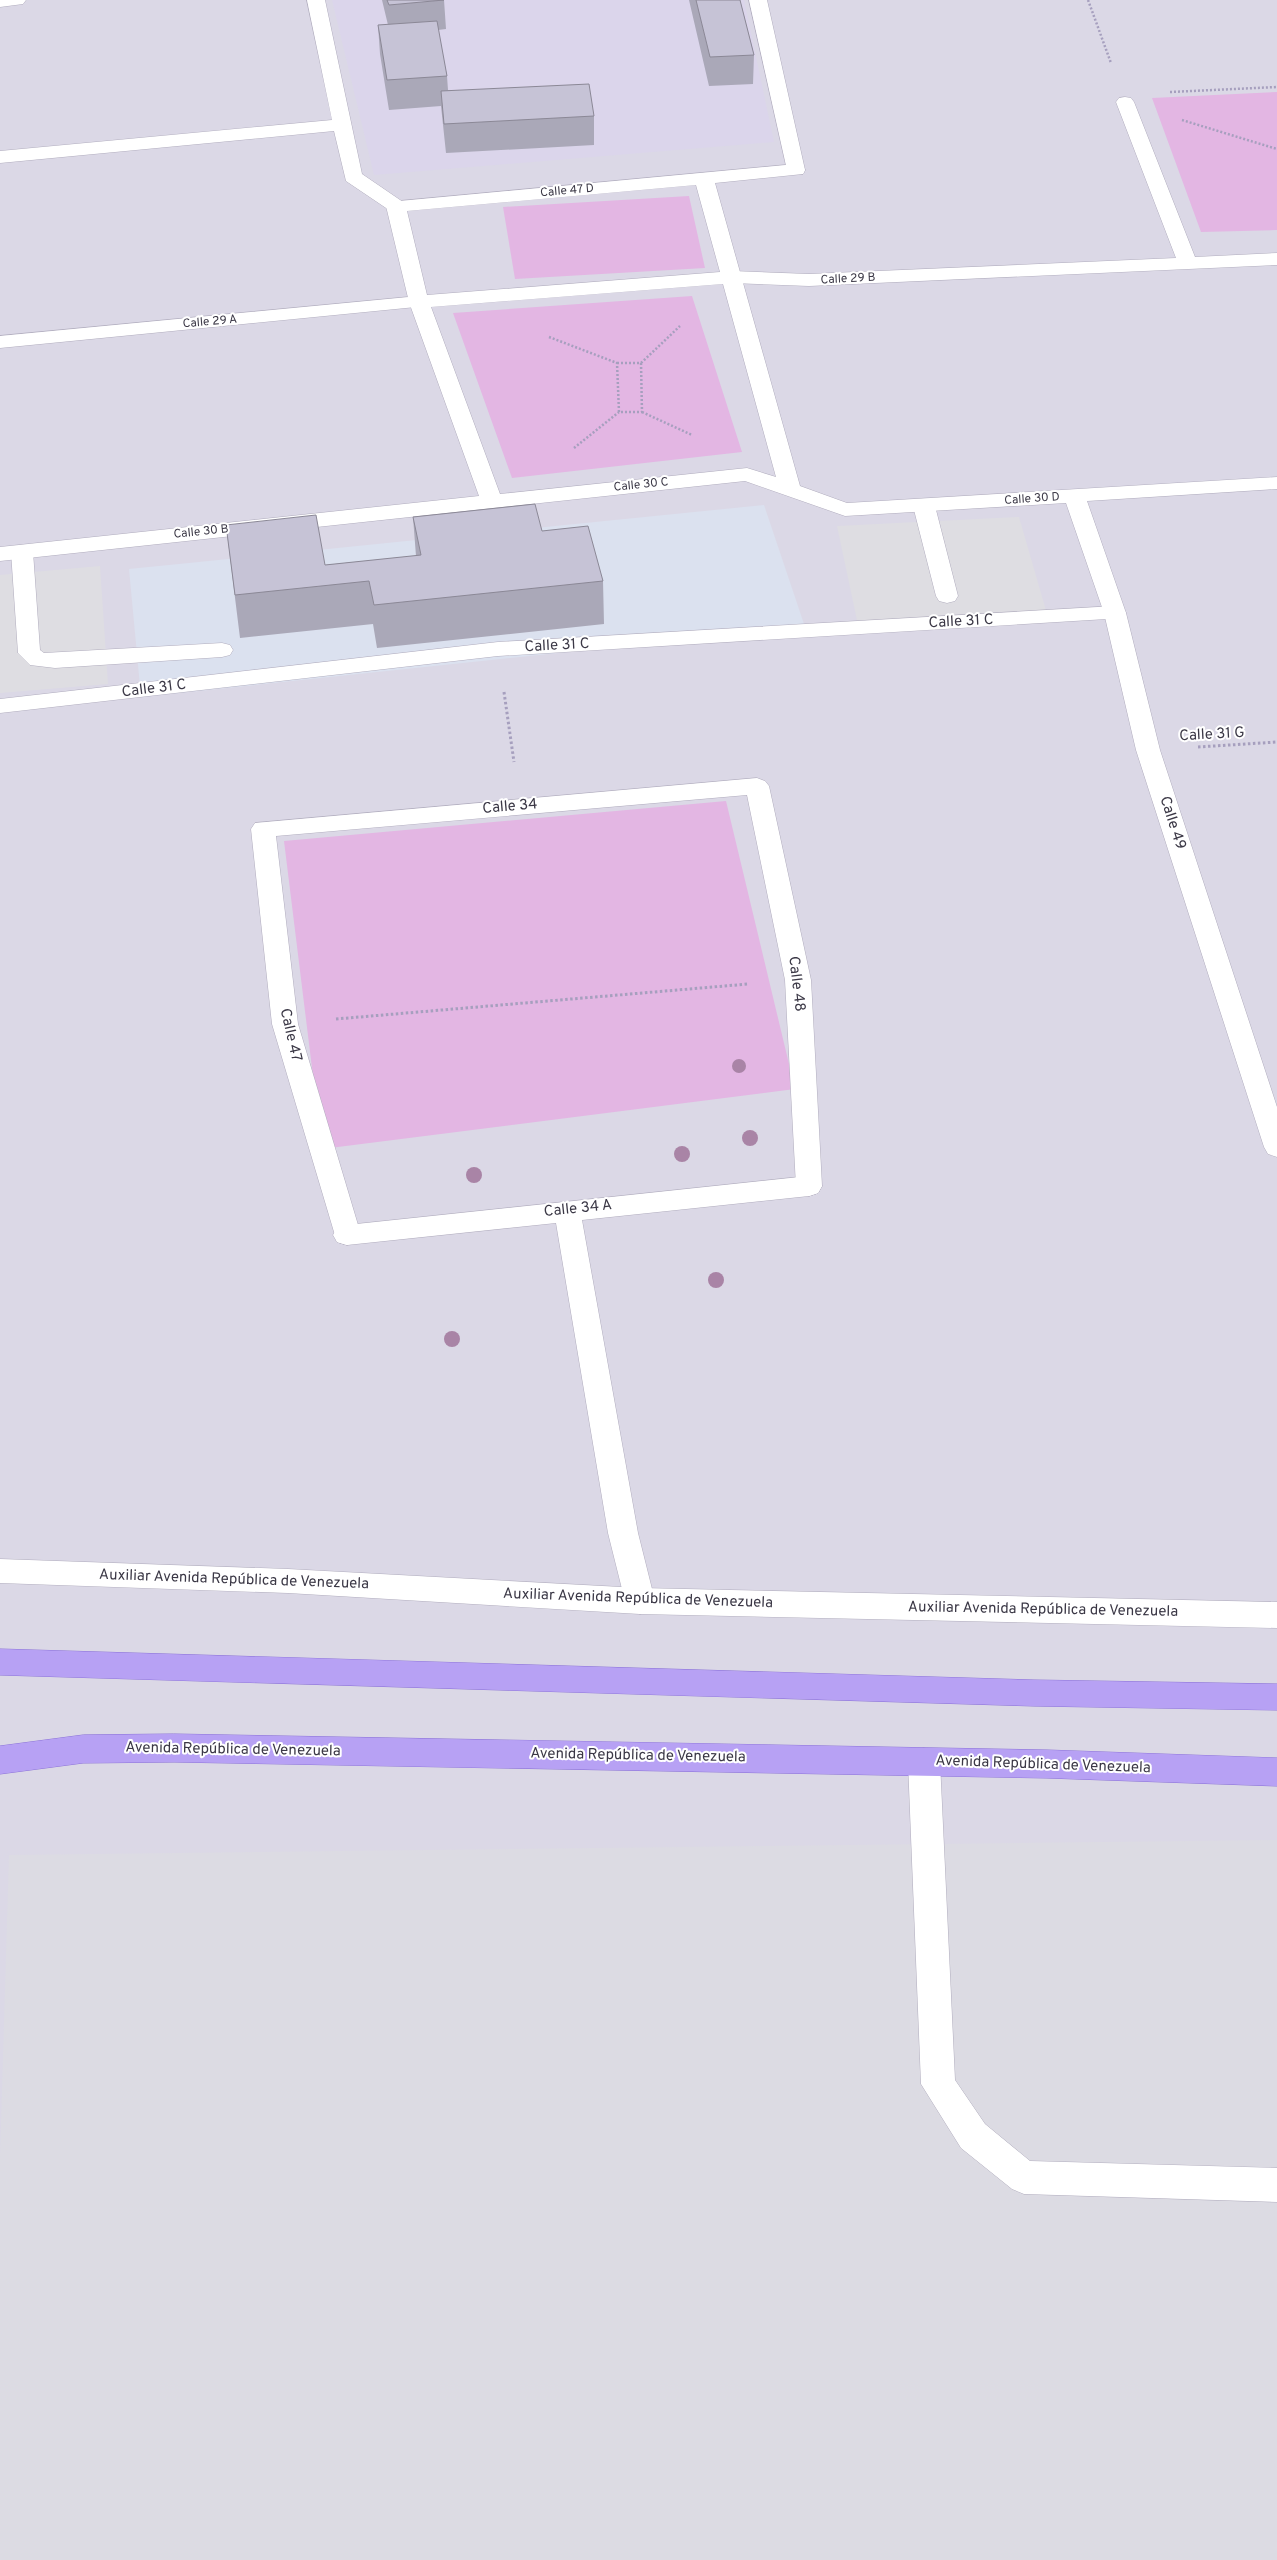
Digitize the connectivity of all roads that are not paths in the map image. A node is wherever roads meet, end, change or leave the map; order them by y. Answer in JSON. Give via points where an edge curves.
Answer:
{"nodes":[{"id":1,"x":17,"y":0,"type":"edge"},
{"id":2,"x":316,"y":0,"type":"edge"},
{"id":3,"x":758,"y":0,"type":"edge"},
{"id":4,"x":0,"y":2,"type":"edge"},
{"id":5,"x":1124,"y":98,"type":"road end"},
{"id":6,"x":342,"y":125,"type":"junction"},
{"id":7,"x":0,"y":157,"type":"edge"},
{"id":8,"x":704,"y":178,"type":"junction"},
{"id":9,"x":396,"y":206,"type":"junction"},
{"id":10,"x":1277,"y":259,"type":"edge"},
{"id":11,"x":1188,"y":263,"type":"junction"},
{"id":12,"x":732,"y":277,"type":"junction"},
{"id":13,"x":419,"y":302,"type":"junction"},
{"id":14,"x":0,"y":342,"type":"edge"},
{"id":15,"x":1277,"y":483,"type":"edge"},
{"id":16,"x":790,"y":490,"type":"junction"},
{"id":17,"x":1074,"y":496,"type":"junction"},
{"id":18,"x":490,"y":500,"type":"junction"},
{"id":19,"x":924,"y":506,"type":"junction"},
{"id":20,"x":11,"y":553,"type":"edge"},
{"id":21,"x":946,"y":596,"type":"dead end"},
{"id":22,"x":1116,"y":613,"type":"junction"},
{"id":23,"x":222,"y":650,"type":"dead end"},
{"id":24,"x":0,"y":706,"type":"edge"},
{"id":25,"x":757,"y":786,"type":"joint"},
{"id":26,"x":263,"y":828,"type":"joint"},
{"id":27,"x":1277,"y":1147,"type":"edge"},
{"id":28,"x":809,"y":1186,"type":"joint"},
{"id":29,"x":567,"y":1210,"type":"junction"},
{"id":30,"x":347,"y":1235,"type":"joint"},
{"id":31,"x":0,"y":1571,"type":"edge"},
{"id":32,"x":640,"y":1601,"type":"junction"},
{"id":33,"x":1277,"y":1615,"type":"edge"},
{"id":34,"x":0,"y":1662,"type":"edge"},
{"id":35,"x":1277,"y":1698,"type":"edge"},
{"id":36,"x":0,"y":1760,"type":"edge"},
{"id":37,"x":924,"y":1762,"type":"junction"},
{"id":38,"x":1277,"y":1772,"type":"edge"},
{"id":39,"x":1277,"y":2185,"type":"edge"}],
"edges":[{"from":1,"to":4,"type":"street"},
{"from":2,"to":6,"type":"street"},
{"from":3,"to":8,"type":"street","name":"Calle 47 D","via":[[796,170]]},
{"from":5,"to":11,"type":"street"},
{"from":6,"to":7,"type":"street"},
{"from":6,"to":9,"type":"street","via":[[353,177]]},
{"from":8,"to":9,"type":"street","name":"Calle 47 D"},
{"from":8,"to":12,"type":"street"},
{"from":9,"to":13,"type":"street"},
{"from":10,"to":11,"type":"street","name":"Calle 29 B"},
{"from":11,"to":12,"type":"street","name":"Calle 29 B","via":[[809,280]]},
{"from":12,"to":13,"type":"street","name":"Calle 29 B"},
{"from":12,"to":16,"type":"street"},
{"from":13,"to":14,"type":"street","name":"Calle 29 A"},
{"from":13,"to":18,"type":"street"},
{"from":15,"to":17,"type":"street","name":"Calle 30 D"},
{"from":16,"to":18,"type":"street","name":"Calle 30 C","via":[[747,474]]},
{"from":16,"to":19,"type":"street","name":"Calle 30 D","via":[[845,510]]},
{"from":17,"to":19,"type":"street","name":"Calle 30 D"},
{"from":17,"to":22,"type":"street","name":"Calle 49"},
{"from":18,"to":20,"type":"street","name":"Calle 30 B"},
{"from":19,"to":21,"type":"street"},
{"from":20,"to":23,"type":"street","via":[[29,653],[38,660]]},
{"from":22,"to":24,"type":"street","name":"Calle 31 C","via":[[498,649]]},
{"from":22,"to":27,"type":"street","name":"Calle 49","via":[[1148,750]]},
{"from":25,"to":26,"type":"street","name":"Calle 34"},
{"from":25,"to":28,"type":"street","name":"Calle 48","via":[[798,980]]},
{"from":26,"to":30,"type":"street","name":"Calle 47","via":[[285,1024]]},
{"from":28,"to":29,"type":"street","name":"Calle 34 A"},
{"from":29,"to":30,"type":"street","name":"Calle 34 A"},
{"from":29,"to":32,"type":"street","via":[[623,1533]]},
{"from":31,"to":32,"type":"street","name":"Auxiliar Avenida República de Venezuela","via":[[288,1581]]},
{"from":32,"to":33,"type":"street","name":"Auxiliar Avenida República de Venezuela"},
{"from":34,"to":35,"type":"main road"},
{"from":36,"to":37,"type":"main road","name":"Avenida República de Venezuela","via":[[83,1749],[174,1748]]},
{"from":37,"to":38,"type":"main road","name":"Avenida República de Venezuela"},
{"from":37,"to":39,"type":"street","via":[[938,2084],[973,2136],[1024,2177]]}]}
